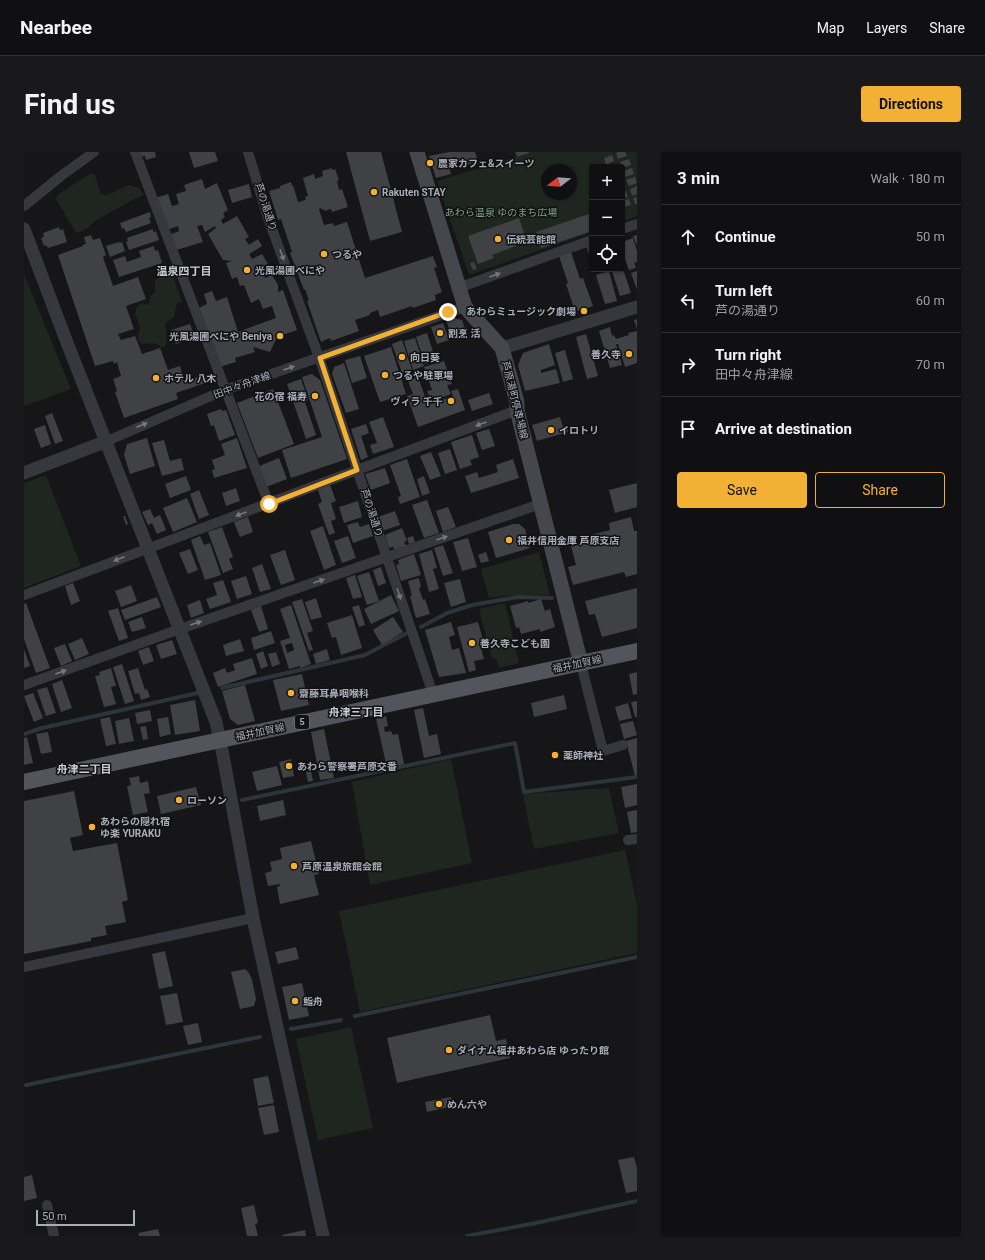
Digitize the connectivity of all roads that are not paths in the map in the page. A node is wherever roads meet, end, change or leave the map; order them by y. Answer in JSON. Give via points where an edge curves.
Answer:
{"nodes":[{"id":1,"x":94,"y":152,"type":"edge"},
{"id":2,"x":135,"y":152,"type":"edge"},
{"id":3,"x":248,"y":152,"type":"edge"},
{"id":4,"x":417,"y":152,"type":"edge"},
{"id":5,"x":24,"y":206,"type":"edge"},
{"id":6,"x":637,"y":224,"type":"edge"},
{"id":7,"x":625,"y":228,"type":"edge"},
{"id":8,"x":24,"y":229,"type":"edge"},
{"id":9,"x":589,"y":241,"type":"edge"},
{"id":10,"x":458,"y":288,"type":"junction"},
{"id":11,"x":465,"y":307,"type":"junction"},
{"id":12,"x":637,"y":307,"type":"edge"},
{"id":13,"x":502,"y":348,"type":"junction"},
{"id":14,"x":320,"y":358,"type":"junction"},
{"id":15,"x":225,"y":390,"type":"junction"},
{"id":16,"x":517,"y":410,"type":"junction"},
{"id":17,"x":106,"y":441,"type":"junction"},
{"id":18,"x":357,"y":470,"type":"junction"},
{"id":19,"x":24,"y":473,"type":"edge"},
{"id":20,"x":269,"y":504,"type":"junction"},
{"id":21,"x":540,"y":504,"type":"junction"},
{"id":22,"x":148,"y":548,"type":"junction"},
{"id":23,"x":386,"y":557,"type":"junction"},
{"id":24,"x":24,"y":595,"type":"edge"},
{"id":25,"x":180,"y":629,"type":"junction"},
{"id":26,"x":637,"y":651,"type":"edge"},
{"id":27,"x":581,"y":664,"type":"junction"},
{"id":28,"x":24,"y":685,"type":"edge"},
{"id":29,"x":433,"y":694,"type":"junction"},
{"id":30,"x":220,"y":740,"type":"junction"},
{"id":31,"x":623,"y":745,"type":"dead end"},
{"id":32,"x":24,"y":782,"type":"edge"},
{"id":33,"x":253,"y":918,"type":"junction"},
{"id":34,"x":24,"y":967,"type":"edge"},
{"id":35,"x":48,"y":1205,"type":"dead end"},
{"id":36,"x":54,"y":1236,"type":"edge"},
{"id":37,"x":323,"y":1236,"type":"edge"}],
"edges":[{"from":1,"to":5,"type":"street"},
{"from":2,"to":15,"type":"street"},
{"from":3,"to":14,"type":"street","name":"芦の湯通り","one_way":true,"via":[[268,218]]},
{"from":4,"to":10,"type":"main road","name":"芦原湯町停車場線"},
{"from":6,"to":7,"type":"street"},
{"from":8,"to":17,"type":"street"},
{"from":10,"to":9,"type":"street","one_way":true},
{"from":10,"to":11,"type":"main road","name":"芦原湯町停車場線"},
{"from":11,"to":13,"type":"main road","name":"芦原湯町停車場線"},
{"from":11,"to":14,"type":"street","name":"田中々舟津線"},
{"from":12,"to":13,"type":"street"},
{"from":13,"to":16,"type":"main road","name":"芦原湯町停車場線"},
{"from":15,"to":14,"type":"street","name":"田中々舟津線","one_way":true},
{"from":14,"to":18,"type":"street","name":"芦の湯通り"},
{"from":17,"to":15,"type":"street","name":"田中々舟津線","one_way":true},
{"from":15,"to":20,"type":"street"},
{"from":16,"to":18,"type":"street","one_way":true},
{"from":16,"to":21,"type":"main road","name":"芦原湯町停車場線"},
{"from":17,"to":19,"type":"street","name":"田中々舟津線"},
{"from":17,"to":22,"type":"street"},
{"from":18,"to":20,"type":"street"},
{"from":18,"to":23,"type":"street","name":"芦の湯通り"},
{"from":20,"to":22,"type":"street","one_way":true},
{"from":23,"to":21,"type":"street","one_way":true},
{"from":21,"to":27,"type":"main road","name":"芦原湯町停車場線"},
{"from":22,"to":24,"type":"street","one_way":true},
{"from":22,"to":25,"type":"street"},
{"from":25,"to":23,"type":"street","one_way":true},
{"from":23,"to":29,"type":"street","name":"芦の湯通り","one_way":true},
{"from":28,"to":25,"type":"street","one_way":true},
{"from":25,"to":30,"type":"street","via":[[216,722]]},
{"from":26,"to":27,"type":"main road","name":"福井加賀線","number":"5"},
{"from":27,"to":29,"type":"main road","name":"福井加賀線","number":"5"},
{"from":27,"to":31,"type":"street","via":[[604,752]]},
{"from":29,"to":30,"type":"main road","name":"福井加賀線","number":"5"},
{"from":30,"to":32,"type":"main road","name":"福井加賀線","number":"5"},
{"from":30,"to":33,"type":"street"},
{"from":33,"to":34,"type":"street"},
{"from":33,"to":37,"type":"street"},
{"from":35,"to":36,"type":"street"}]}
